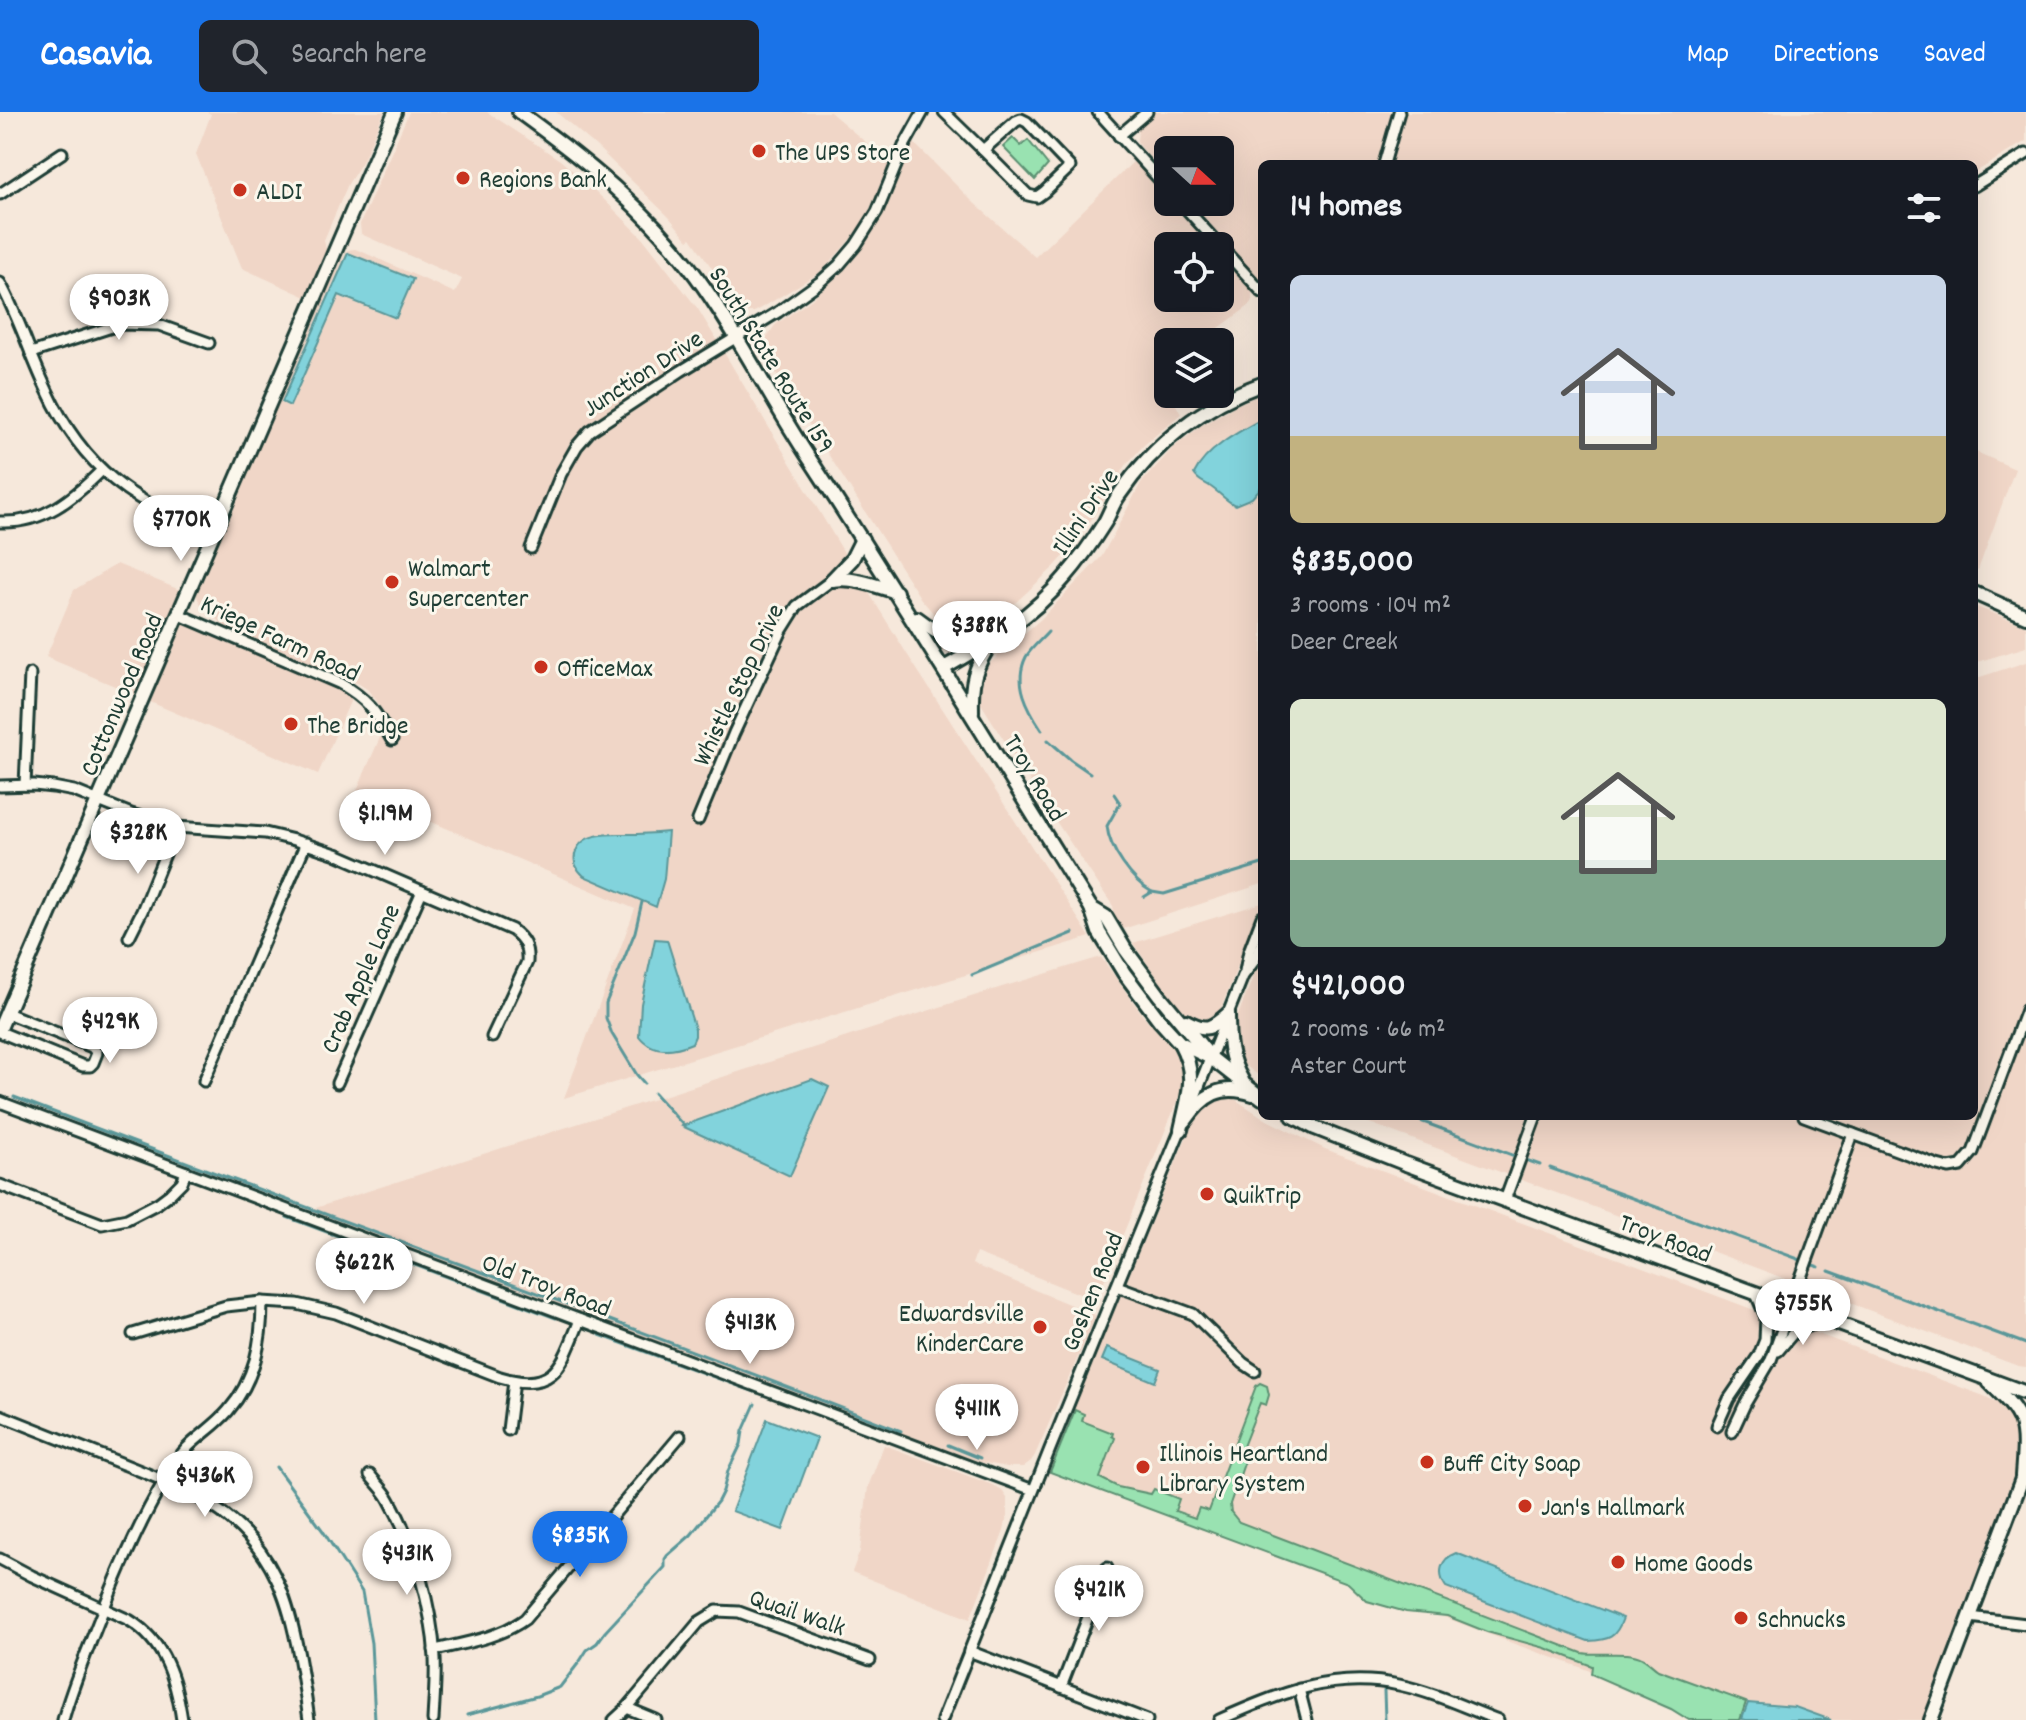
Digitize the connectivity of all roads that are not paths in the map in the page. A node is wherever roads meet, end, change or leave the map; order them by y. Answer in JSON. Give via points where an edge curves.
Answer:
{"nodes":[{"id":1,"x":395,"y":112,"type":"edge"},
{"id":2,"x":519,"y":112,"type":"edge"},
{"id":3,"x":923,"y":112,"type":"edge"},
{"id":4,"x":944,"y":112,"type":"edge"},
{"id":5,"x":1098,"y":112,"type":"edge"},
{"id":6,"x":1147,"y":112,"type":"edge"},
{"id":7,"x":1399,"y":112,"type":"edge"},
{"id":8,"x":1119,"y":136,"type":"junction"},
{"id":9,"x":983,"y":150,"type":"junction"},
{"id":10,"x":62,"y":153,"type":"dead end"},
{"id":11,"x":2026,"y":154,"type":"edge"},
{"id":12,"x":1385,"y":160,"type":"edge"},
{"id":13,"x":1154,"y":174,"type":"edge"},
{"id":14,"x":1978,"y":184,"type":"edge"},
{"id":15,"x":0,"y":194,"type":"edge"},
{"id":16,"x":1193,"y":216,"type":"edge"},
{"id":17,"x":1207,"y":232,"type":"edge"},
{"id":18,"x":1234,"y":261,"type":"edge"},
{"id":19,"x":0,"y":283,"type":"edge"},
{"id":20,"x":1258,"y":288,"type":"edge"},
{"id":21,"x":736,"y":338,"type":"junction"},
{"id":22,"x":209,"y":343,"type":"dead end"},
{"id":23,"x":31,"y":353,"type":"junction"},
{"id":24,"x":1258,"y":385,"type":"edge"},
{"id":25,"x":102,"y":470,"type":"junction"},
{"id":26,"x":0,"y":522,"type":"edge"},
{"id":27,"x":213,"y":534,"type":"junction"},
{"id":28,"x":862,"y":539,"type":"junction"},
{"id":29,"x":531,"y":548,"type":"dead end"},
{"id":30,"x":832,"y":580,"type":"junction"},
{"id":31,"x":896,"y":592,"type":"junction"},
{"id":32,"x":1978,"y":595,"type":"edge"},
{"id":33,"x":908,"y":612,"type":"junction"},
{"id":34,"x":178,"y":614,"type":"junction"},
{"id":35,"x":2026,"y":616,"type":"edge"},
{"id":36,"x":995,"y":637,"type":"junction"},
{"id":37,"x":944,"y":668,"type":"junction"},
{"id":38,"x":30,"y":674,"type":"dead end"},
{"id":39,"x":972,"y":715,"type":"junction"},
{"id":40,"x":392,"y":740,"type":"dead end"},
{"id":41,"x":25,"y":785,"type":"junction"},
{"id":42,"x":0,"y":786,"type":"edge"},
{"id":43,"x":98,"y":800,"type":"junction"},
{"id":44,"x":698,"y":820,"type":"dead end"},
{"id":45,"x":176,"y":827,"type":"junction"},
{"id":46,"x":306,"y":843,"type":"junction"},
{"id":47,"x":422,"y":891,"type":"junction"},
{"id":48,"x":1091,"y":908,"type":"junction"},
{"id":49,"x":1258,"y":927,"type":"edge"},
{"id":50,"x":129,"y":937,"type":"dead end"},
{"id":51,"x":1258,"y":952,"type":"edge"},
{"id":52,"x":1243,"y":976,"type":"junction"},
{"id":53,"x":2026,"y":1010,"type":"edge"},
{"id":54,"x":7,"y":1013,"type":"junction"},
{"id":55,"x":1228,"y":1014,"type":"junction"},
{"id":56,"x":1179,"y":1018,"type":"junction"},
{"id":57,"x":0,"y":1030,"type":"edge"},
{"id":58,"x":492,"y":1037,"type":"dead end"},
{"id":59,"x":1180,"y":1043,"type":"junction"},
{"id":60,"x":1211,"y":1058,"type":"junction"},
{"id":61,"x":204,"y":1081,"type":"dead end"},
{"id":62,"x":337,"y":1083,"type":"dead end"},
{"id":63,"x":1245,"y":1086,"type":"junction"},
{"id":64,"x":1258,"y":1096,"type":"edge"},
{"id":65,"x":1258,"y":1096,"type":"edge"},
{"id":66,"x":0,"y":1102,"type":"edge"},
{"id":67,"x":1300,"y":1120,"type":"edge"},
{"id":68,"x":1535,"y":1120,"type":"edge"},
{"id":69,"x":1815,"y":1120,"type":"edge"},
{"id":70,"x":1182,"y":1127,"type":"junction"},
{"id":71,"x":1853,"y":1134,"type":"junction"},
{"id":72,"x":186,"y":1172,"type":"junction"},
{"id":73,"x":0,"y":1185,"type":"edge"},
{"id":74,"x":1505,"y":1200,"type":"junction"},
{"id":75,"x":1117,"y":1286,"type":"junction"},
{"id":76,"x":1756,"y":1294,"type":"junction"},
{"id":77,"x":262,"y":1302,"type":"junction"},
{"id":78,"x":1791,"y":1307,"type":"junction"},
{"id":79,"x":580,"y":1320,"type":"junction"},
{"id":80,"x":1825,"y":1320,"type":"junction"},
{"id":81,"x":133,"y":1334,"type":"dead end"},
{"id":82,"x":1771,"y":1360,"type":"junction"},
{"id":83,"x":1255,"y":1371,"type":"dead end"},
{"id":84,"x":1986,"y":1379,"type":"junction"},
{"id":85,"x":514,"y":1381,"type":"junction"},
{"id":86,"x":2026,"y":1393,"type":"edge"},
{"id":87,"x":0,"y":1415,"type":"edge"},
{"id":88,"x":1717,"y":1426,"type":"dead end"},
{"id":89,"x":508,"y":1430,"type":"dead end"},
{"id":90,"x":1732,"y":1432,"type":"dead end"},
{"id":91,"x":680,"y":1436,"type":"dead end"},
{"id":92,"x":2024,"y":1473,"type":"edge"},
{"id":93,"x":370,"y":1475,"type":"dead end"},
{"id":94,"x":164,"y":1481,"type":"junction"},
{"id":95,"x":1033,"y":1490,"type":"junction"},
{"id":96,"x":0,"y":1559,"type":"edge"},
{"id":97,"x":1107,"y":1568,"type":"dead end"},
{"id":98,"x":103,"y":1609,"type":"junction"},
{"id":99,"x":1970,"y":1617,"type":"junction"},
{"id":100,"x":2026,"y":1624,"type":"edge"},
{"id":101,"x":434,"y":1650,"type":"junction"},
{"id":102,"x":969,"y":1651,"type":"junction"},
{"id":103,"x":870,"y":1660,"type":"dead end"},
{"id":104,"x":1061,"y":1687,"type":"junction"},
{"id":105,"x":1299,"y":1689,"type":"junction"},
{"id":106,"x":627,"y":1708,"type":"junction"},
{"id":107,"x":63,"y":1720,"type":"edge"},
{"id":108,"x":182,"y":1720,"type":"edge"},
{"id":109,"x":309,"y":1720,"type":"edge"},
{"id":110,"x":433,"y":1720,"type":"edge"},
{"id":111,"x":614,"y":1720,"type":"edge"},
{"id":112,"x":656,"y":1720,"type":"edge"},
{"id":113,"x":942,"y":1720,"type":"edge"},
{"id":114,"x":1147,"y":1720,"type":"edge"},
{"id":115,"x":1219,"y":1720,"type":"edge"},
{"id":116,"x":1307,"y":1720,"type":"edge"},
{"id":117,"x":1498,"y":1720,"type":"edge"},
{"id":118,"x":1931,"y":1720,"type":"edge"}],
"edges":[{"from":1,"to":27,"type":"main road","name":"Cottonwood Road"},
{"from":2,"to":21,"type":"main road","name":"South State Route 159","via":[[562,143],[664,238]]},
{"from":3,"to":21,"type":"street","name":"Junction Drive","via":[[856,245],[820,282]]},
{"from":4,"to":9,"type":"street"},
{"from":5,"to":8,"type":"street"},
{"from":6,"to":8,"type":"street"},
{"from":7,"to":12,"type":"street"},
{"from":8,"to":13,"type":"street"},
{"from":9,"to":9,"type":"street","via":[[1034,197],[1070,167],[1021,119]]},
{"from":10,"to":15,"type":"street"},
{"from":11,"to":14,"type":"street"},
{"from":16,"to":17,"type":"street"},
{"from":18,"to":20,"type":"street"},
{"from":19,"to":23,"type":"street"},
{"from":21,"to":28,"type":"main road","name":"South State Route 159"},
{"from":21,"to":29,"type":"street","name":"Junction Drive","via":[[590,431],[561,474]]},
{"from":22,"to":23,"type":"street","via":[[159,325],[121,324]]},
{"from":23,"to":25,"type":"street","via":[[62,421]]},
{"from":24,"to":36,"type":"main road","name":"Illini Drive","via":[[1193,418],[1165,441],[1118,496],[1066,577],[1032,611]]},
{"from":25,"to":26,"type":"street","via":[[52,511]]},
{"from":25,"to":27,"type":"street","via":[[155,509]]},
{"from":27,"to":34,"type":"main road","name":"Cottonwood Road"},
{"from":28,"to":30,"type":"main road","name":"Whistle Stop Drive"},
{"from":28,"to":31,"type":"main road","name":"South State Route 159"},
{"from":30,"to":31,"type":"main road","via":[[858,580]]},
{"from":30,"to":44,"type":"street","name":"Whistle Stop Drive","via":[[797,606],[782,630]]},
{"from":31,"to":33,"type":"main road","name":"South State Route 159"},
{"from":32,"to":35,"type":"main road"},
{"from":33,"to":36,"type":"main road","via":[[952,639]]},
{"from":33,"to":37,"type":"main road","name":"South State Route 159"},
{"from":34,"to":40,"type":"street","name":"Kriege Farm Road","via":[[356,693]]},
{"from":34,"to":43,"type":"main road","name":"Cottonwood Road"},
{"from":36,"to":37,"type":"main road","name":"Illini Drive"},
{"from":36,"to":39,"type":"main road","via":[[972,682]]},
{"from":37,"to":39,"type":"main road","name":"Troy Road"},
{"from":38,"to":41,"type":"street"},
{"from":39,"to":48,"type":"main road","name":"Troy Road"},
{"from":41,"to":42,"type":"street"},
{"from":41,"to":43,"type":"street"},
{"from":43,"to":45,"type":"street"},
{"from":43,"to":54,"type":"main road","name":"Cottonwood Road"},
{"from":45,"to":46,"type":"street","via":[[265,833]]},
{"from":45,"to":50,"type":"street"},
{"from":46,"to":47,"type":"street"},
{"from":46,"to":61,"type":"street"},
{"from":47,"to":58,"type":"street","via":[[512,930],[524,942],[527,962]]},
{"from":47,"to":62,"type":"street","name":"Crab Apple Lane"},
{"from":48,"to":56,"type":"main road","name":"Troy Road","via":[[1106,917]]},
{"from":48,"to":59,"type":"main road","name":"Troy Road","via":[[1124,973]]},
{"from":49,"to":52,"type":"street"},
{"from":51,"to":52,"type":"street"},
{"from":52,"to":55,"type":"street","name":"Goshen Road"},
{"from":53,"to":71,"type":"street","via":[[1973,1152],[1961,1166],[1943,1167]]},
{"from":54,"to":57,"type":"main road","name":"Cottonwood Road"},
{"from":54,"to":57,"type":"street","via":[[92,1047],[95,1058],[83,1066]]},
{"from":55,"to":56,"type":"main road","via":[[1204,1029]]},
{"from":55,"to":60,"type":"street","name":"Goshen Road"},
{"from":55,"to":63,"type":"main road","via":[[1232,1061]]},
{"from":56,"to":60,"type":"main road","name":"Troy Road"},
{"from":59,"to":60,"type":"main road","name":"Troy Road"},
{"from":59,"to":70,"type":"main road","via":[[1191,1075]]},
{"from":60,"to":63,"type":"main road","name":"Troy Road"},
{"from":60,"to":70,"type":"street","name":"Goshen Road"},
{"from":63,"to":64,"type":"main road","name":"Troy Road"},
{"from":65,"to":70,"type":"main road","via":[[1230,1090],[1211,1094]]},
{"from":66,"to":72,"type":"street","name":"Old Troy Road"},
{"from":67,"to":74,"type":"main road","name":"Troy Road"},
{"from":68,"to":74,"type":"street"},
{"from":69,"to":71,"type":"street"},
{"from":70,"to":75,"type":"street","name":"Goshen Road"},
{"from":71,"to":78,"type":"street"},
{"from":72,"to":73,"type":"street","via":[[158,1203],[127,1219],[102,1224]]},
{"from":72,"to":79,"type":"street","name":"Old Troy Road"},
{"from":74,"to":76,"type":"main road","name":"Troy Road"},
{"from":75,"to":83,"type":"street","via":[[1193,1314]]},
{"from":75,"to":95,"type":"street","name":"Goshen Road"},
{"from":76,"to":78,"type":"main road","name":"Troy Road"},
{"from":76,"to":88,"type":"street","via":[[1766,1317],[1765,1340]]},
{"from":77,"to":81,"type":"street","via":[[212,1308]]},
{"from":77,"to":85,"type":"street","via":[[336,1313]]},
{"from":77,"to":94,"type":"street","via":[[260,1346],[244,1388],[228,1411],[179,1457]]},
{"from":78,"to":80,"type":"main road","name":"Troy Road"},
{"from":78,"to":82,"type":"street"},
{"from":79,"to":85,"type":"street","via":[[562,1364],[538,1382]]},
{"from":79,"to":95,"type":"street","name":"Old Troy Road"},
{"from":80,"to":82,"type":"street","via":[[1795,1331]]},
{"from":80,"to":84,"type":"main road","name":"Troy Road"},
{"from":82,"to":90,"type":"street"},
{"from":84,"to":86,"type":"main road","name":"Troy Road"},
{"from":84,"to":92,"type":"main road","via":[[2021,1422]]},
{"from":85,"to":89,"type":"street"},
{"from":87,"to":94,"type":"street"},
{"from":91,"to":101,"type":"street","via":[[525,1619],[490,1636]]},
{"from":92,"to":99,"type":"main road"},
{"from":93,"to":101,"type":"street","via":[[388,1497],[412,1553]]},
{"from":94,"to":98,"type":"street"},
{"from":94,"to":109,"type":"street","via":[[227,1515],[267,1561],[285,1599]]},
{"from":95,"to":102,"type":"street","name":"Goshen Road"},
{"from":96,"to":98,"type":"street"},
{"from":97,"to":104,"type":"street"},
{"from":98,"to":107,"type":"street"},
{"from":98,"to":108,"type":"street","via":[[153,1639],[167,1659]]},
{"from":99,"to":100,"type":"street"},
{"from":99,"to":118,"type":"main road"},
{"from":101,"to":110,"type":"street"},
{"from":102,"to":104,"type":"street"},
{"from":102,"to":113,"type":"street","name":"Goshen Road"},
{"from":103,"to":106,"type":"street","name":"Quail Walk","via":[[739,1612],[717,1611],[691,1630]]},
{"from":104,"to":114,"type":"street"},
{"from":105,"to":115,"type":"street"},
{"from":105,"to":116,"type":"street"},
{"from":105,"to":117,"type":"street","via":[[1341,1681],[1397,1684]]},
{"from":106,"to":111,"type":"street","name":"Quail Walk"},
{"from":106,"to":112,"type":"street"}]}
